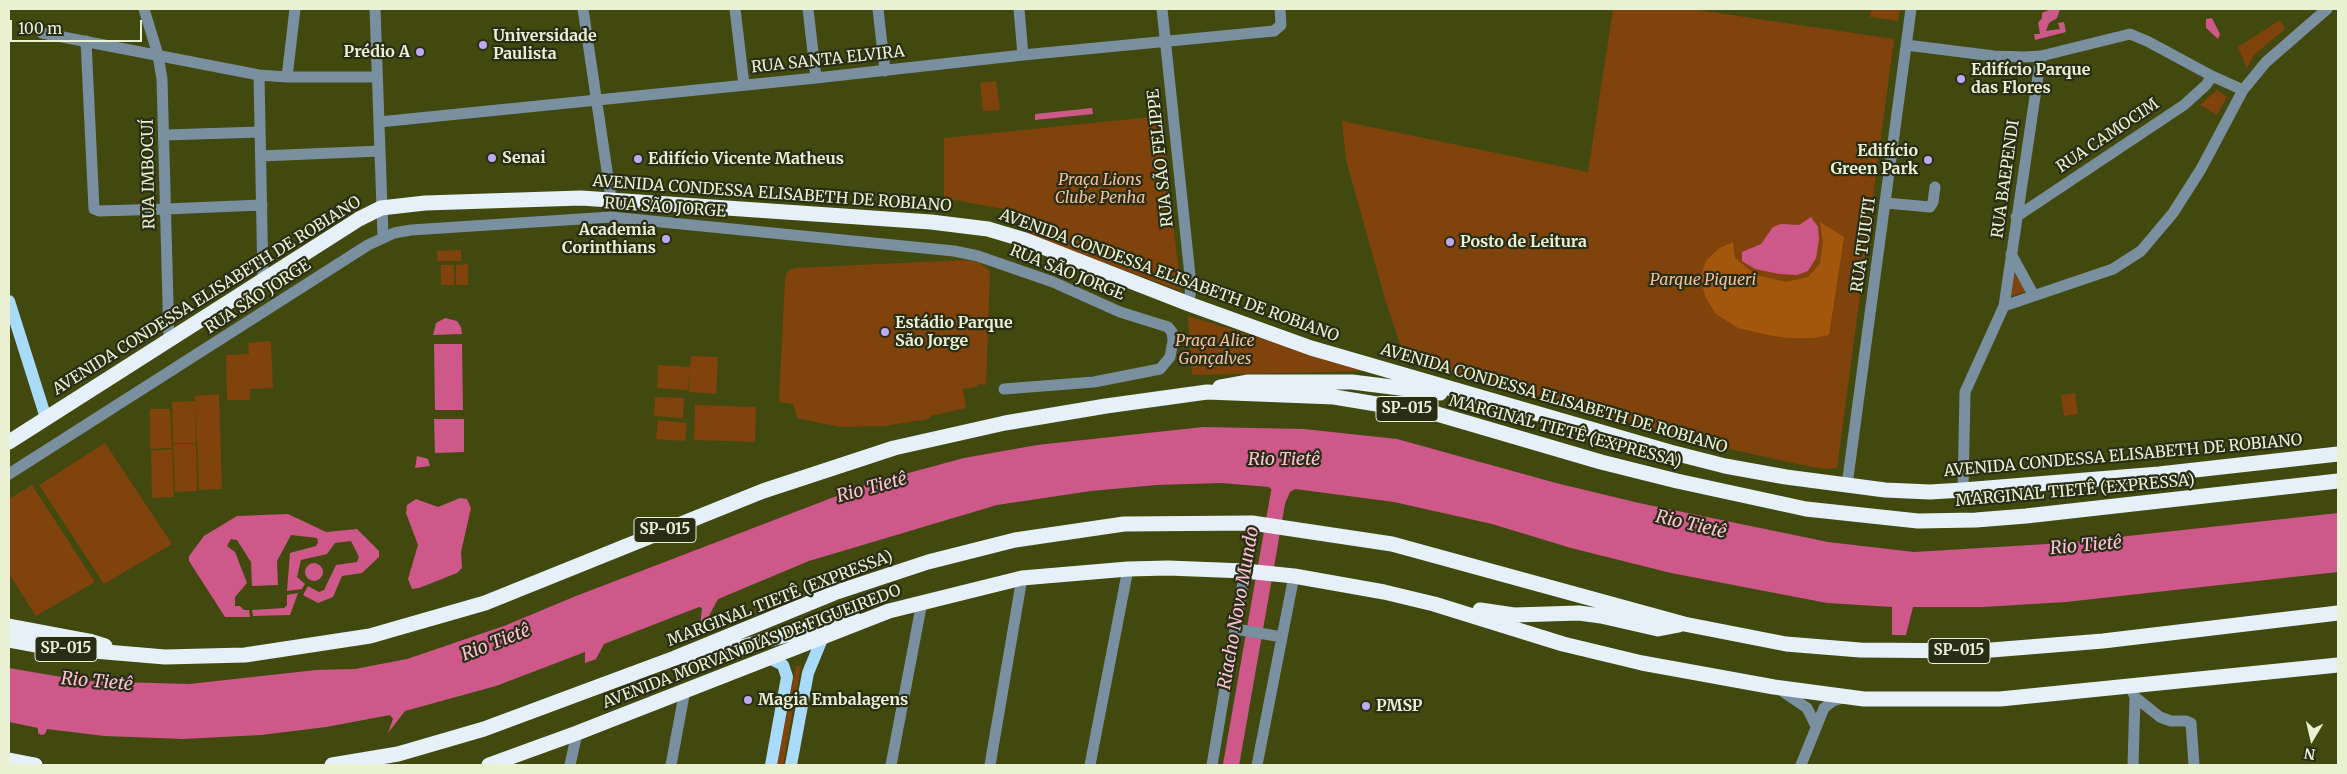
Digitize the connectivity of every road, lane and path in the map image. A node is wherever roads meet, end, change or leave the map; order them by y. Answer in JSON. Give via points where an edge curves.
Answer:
{"nodes":[{"id":1,"x":144,"y":9,"type":"edge"},
{"id":2,"x":295,"y":9,"type":"edge"},
{"id":3,"x":375,"y":9,"type":"edge"},
{"id":4,"x":583,"y":9,"type":"edge"},
{"id":5,"x":735,"y":9,"type":"edge"},
{"id":6,"x":808,"y":9,"type":"edge"},
{"id":7,"x":878,"y":9,"type":"edge"},
{"id":8,"x":1019,"y":9,"type":"edge"},
{"id":9,"x":1162,"y":9,"type":"edge"},
{"id":10,"x":1280,"y":9,"type":"edge"},
{"id":11,"x":1911,"y":9,"type":"edge"},
{"id":12,"x":2326,"y":9,"type":"edge"},
{"id":13,"x":42,"y":33,"type":"dead end"},
{"id":14,"x":86,"y":41,"type":"junction"},
{"id":15,"x":1165,"y":42,"type":"junction"},
{"id":16,"x":1906,"y":45,"type":"junction"},
{"id":17,"x":158,"y":55,"type":"junction"},
{"id":18,"x":1023,"y":55,"type":"junction"},
{"id":19,"x":2041,"y":56,"type":"junction"},
{"id":20,"x":885,"y":71,"type":"junction"},
{"id":21,"x":259,"y":75,"type":"junction"},
{"id":22,"x":2212,"y":76,"type":"junction"},
{"id":23,"x":287,"y":77,"type":"junction"},
{"id":24,"x":377,"y":77,"type":"junction"},
{"id":25,"x":816,"y":78,"type":"junction"},
{"id":26,"x":744,"y":85,"type":"junction"},
{"id":27,"x":2243,"y":90,"type":"junction"},
{"id":28,"x":596,"y":101,"type":"junction"},
{"id":29,"x":379,"y":122,"type":"junction"},
{"id":30,"x":260,"y":132,"type":"junction"},
{"id":31,"x":164,"y":136,"type":"junction"},
{"id":32,"x":380,"y":151,"type":"junction"},
{"id":33,"x":261,"y":156,"type":"junction"},
{"id":34,"x":1936,"y":186,"type":"dead end"},
{"id":35,"x":610,"y":198,"type":"junction"},
{"id":36,"x":1886,"y":203,"type":"junction"},
{"id":37,"x":262,"y":205,"type":"junction"},
{"id":38,"x":381,"y":208,"type":"junction"},
{"id":39,"x":166,"y":209,"type":"junction"},
{"id":40,"x":2016,"y":217,"type":"junction"},
{"id":41,"x":383,"y":237,"type":"junction"},
{"id":42,"x":2011,"y":254,"type":"junction"},
{"id":43,"x":263,"y":280,"type":"junction"},
{"id":44,"x":2034,"y":296,"type":"junction"},
{"id":45,"x":9,"y":301,"type":"edge"},
{"id":46,"x":1189,"y":304,"type":"junction"},
{"id":47,"x":2004,"y":306,"type":"junction"},
{"id":48,"x":169,"y":341,"type":"junction"},
{"id":49,"x":1004,"y":389,"type":"dead end"},
{"id":50,"x":1207,"y":392,"type":"junction"},
{"id":51,"x":1531,"y":411,"type":"junction"},
{"id":52,"x":46,"y":418,"type":"junction"},
{"id":53,"x":9,"y":442,"type":"edge"},
{"id":54,"x":2338,"y":454,"type":"edge"},
{"id":55,"x":9,"y":474,"type":"edge"},
{"id":56,"x":2338,"y":481,"type":"edge"},
{"id":57,"x":1847,"y":485,"type":"junction"},
{"id":58,"x":1963,"y":490,"type":"junction"},
{"id":59,"x":1128,"y":570,"type":"junction"},
{"id":60,"x":1250,"y":571,"type":"junction"},
{"id":61,"x":1287,"y":575,"type":"junction"},
{"id":62,"x":1022,"y":578,"type":"junction"},
{"id":63,"x":922,"y":602,"type":"junction"},
{"id":64,"x":1434,"y":604,"type":"junction"},
{"id":65,"x":889,"y":611,"type":"junction"},
{"id":66,"x":2338,"y":614,"type":"edge"},
{"id":67,"x":1684,"y":624,"type":"junction"},
{"id":68,"x":9,"y":626,"type":"edge"},
{"id":69,"x":1235,"y":629,"type":"junction"},
{"id":70,"x":1282,"y":637,"type":"junction"},
{"id":71,"x":822,"y":639,"type":"junction"},
{"id":72,"x":9,"y":640,"type":"edge"},
{"id":73,"x":124,"y":655,"type":"junction"},
{"id":74,"x":675,"y":658,"type":"junction"},
{"id":75,"x":769,"y":658,"type":"junction"},
{"id":76,"x":2338,"y":665,"type":"edge"},
{"id":77,"x":1774,"y":687,"type":"junction"},
{"id":78,"x":685,"y":690,"type":"junction"},
{"id":79,"x":2133,"y":692,"type":"junction"},
{"id":80,"x":1847,"y":696,"type":"junction"},
{"id":81,"x":1816,"y":726,"type":"junction"},
{"id":82,"x":577,"y":734,"type":"junction"},
{"id":83,"x":9,"y":760,"type":"edge"},
{"id":84,"x":35,"y":765,"type":"edge"},
{"id":85,"x":332,"y":765,"type":"edge"},
{"id":86,"x":488,"y":765,"type":"edge"},
{"id":87,"x":570,"y":765,"type":"edge"},
{"id":88,"x":671,"y":765,"type":"edge"},
{"id":89,"x":771,"y":765,"type":"edge"},
{"id":90,"x":791,"y":765,"type":"edge"},
{"id":91,"x":891,"y":765,"type":"edge"},
{"id":92,"x":990,"y":765,"type":"edge"},
{"id":93,"x":1090,"y":765,"type":"edge"},
{"id":94,"x":1212,"y":765,"type":"edge"},
{"id":95,"x":1257,"y":765,"type":"edge"},
{"id":96,"x":1801,"y":765,"type":"edge"},
{"id":97,"x":2133,"y":765,"type":"edge"},
{"id":98,"x":2194,"y":765,"type":"edge"}],
"edges":[{"from":1,"to":17,"type":"street","name":"RUA IMBOCUÍ"},
{"from":2,"to":23,"type":"street"},
{"from":3,"to":24,"type":"street"},
{"from":4,"to":28,"type":"street","name":"RUA SÃO JORGE"},
{"from":5,"to":26,"type":"street"},
{"from":6,"to":25,"type":"street"},
{"from":7,"to":20,"type":"street"},
{"from":8,"to":18,"type":"street"},
{"from":9,"to":15,"type":"street","name":"RUA SÃO FELIPPE"},
{"from":10,"to":15,"type":"street","name":"RUA SANTA ELVIRA","via":[[1280,28],[1274,31]]},
{"from":11,"to":16,"type":"street","name":"RUA TUIUTI"},
{"from":12,"to":27,"type":"street","via":[[2266,62]]},
{"from":13,"to":14,"type":"street"},
{"from":14,"to":17,"type":"street"},
{"from":14,"to":39,"type":"street","via":[[93,206],[99,211]]},
{"from":15,"to":18,"type":"street","name":"RUA SANTA ELVIRA"},
{"from":15,"to":46,"type":"street","name":"RUA SÃO FELIPPE","via":[[1191,285]]},
{"from":16,"to":19,"type":"street","via":[[1994,56]]},
{"from":16,"to":36,"type":"street","name":"RUA TUIUTI"},
{"from":17,"to":21,"type":"street"},
{"from":17,"to":31,"type":"street","name":"RUA IMBOCUÍ"},
{"from":18,"to":20,"type":"street","name":"RUA SANTA ELVIRA"},
{"from":19,"to":22,"type":"street","via":[[2130,34]]},
{"from":19,"to":40,"type":"street","name":"RUA BAEPENDI"},
{"from":20,"to":25,"type":"street","name":"RUA SANTA ELVIRA"},
{"from":21,"to":23,"type":"street"},
{"from":21,"to":30,"type":"street"},
{"from":22,"to":27,"type":"street"},
{"from":22,"to":40,"type":"street","name":"RUA CAMOCIM","via":[[2184,105]]},
{"from":23,"to":24,"type":"street"},
{"from":24,"to":29,"type":"street"},
{"from":25,"to":26,"type":"street","name":"RUA SANTA ELVIRA"},
{"from":26,"to":28,"type":"street","name":"RUA SANTA ELVIRA"},
{"from":27,"to":44,"type":"street","via":[[2201,169],[2173,213],[2141,251],[2113,269]]},
{"from":28,"to":29,"type":"street","name":"RUA SANTA ELVIRA"},
{"from":28,"to":35,"type":"street","name":"RUA SÃO JORGE"},
{"from":29,"to":32,"type":"street"},
{"from":30,"to":31,"type":"street"},
{"from":30,"to":33,"type":"street"},
{"from":31,"to":39,"type":"street","name":"RUA IMBOCUÍ"},
{"from":32,"to":33,"type":"street"},
{"from":32,"to":38,"type":"street"},
{"from":33,"to":37,"type":"street"},
{"from":34,"to":36,"type":"street","via":[[1930,207]]},
{"from":35,"to":38,"type":"highway","name":"AVENIDA CONDESSA ELISABETH DE ROBIANO","via":[[425,203]]},
{"from":35,"to":46,"type":"highway","name":"AVENIDA CONDESSA ELISABETH DE ROBIANO","via":[[988,229],[1025,240]]},
{"from":36,"to":57,"type":"street","name":"RUA TUIUTI"},
{"from":37,"to":39,"type":"street"},
{"from":37,"to":43,"type":"street"},
{"from":38,"to":41,"type":"street"},
{"from":38,"to":43,"type":"highway","name":"AVENIDA CONDESSA ELISABETH DE ROBIANO"},
{"from":39,"to":48,"type":"street","name":"RUA IMBOCUÍ"},
{"from":40,"to":42,"type":"street","name":"RUA BAEPENDI"},
{"from":41,"to":49,"type":"street","name":"RUA SÃO JORGE","via":[[411,230],[612,218],[954,251],[1052,282],[1120,312],[1168,327],[1172,332],[1170,357],[1160,370],[1094,382]]},
{"from":41,"to":55,"type":"street","name":"RUA SÃO JORGE"},
{"from":42,"to":44,"type":"street"},
{"from":42,"to":47,"type":"street","name":"RUA BAEPENDI"},
{"from":43,"to":48,"type":"highway","name":"AVENIDA CONDESSA ELISABETH DE ROBIANO"},
{"from":44,"to":47,"type":"street"},
{"from":45,"to":52,"type":"main road"},
{"from":46,"to":51,"type":"highway","name":"AVENIDA CONDESSA ELISABETH DE ROBIANO","via":[[1311,348]]},
{"from":47,"to":58,"type":"street","name":"RUA BAEPENDI","via":[[1965,392]]},
{"from":48,"to":52,"type":"highway","name":"AVENIDA CONDESSA ELISABETH DE ROBIANO"},
{"from":50,"to":51,"type":"highway","via":[[1247,382],[1352,382],[1443,393],[1521,413]]},
{"from":50,"to":56,"type":"highway","name":"MARGINAL TIETÊ (EXPRESSA)","number":"SP-015","via":[[1334,397],[1437,414],[1677,481],[1806,508],[1918,521],[2026,516]]},
{"from":50,"to":73,"type":"highway","name":"MARGINAL TIETÊ (EXPRESSA)","number":"SP-015","via":[[1005,423],[894,448],[763,491],[485,603],[370,636],[245,655]]},
{"from":51,"to":57,"type":"highway","name":"AVENIDA CONDESSA ELISABETH DE ROBIANO","via":[[1725,466]]},
{"from":52,"to":53,"type":"highway","name":"AVENIDA CONDESSA ELISABETH DE ROBIANO"},
{"from":54,"to":58,"type":"highway","name":"AVENIDA CONDESSA ELISABETH DE ROBIANO","via":[[2159,474]]},
{"from":57,"to":58,"type":"highway","name":"AVENIDA CONDESSA ELISABETH DE ROBIANO","via":[[1921,491]]},
{"from":59,"to":60,"type":"highway","name":"AVENIDA MORVAN DIAS DE FIGUEIREDO"},
{"from":59,"to":62,"type":"highway","name":"AVENIDA MORVAN DIAS DE FIGUEIREDO"},
{"from":59,"to":93,"type":"street"},
{"from":60,"to":61,"type":"highway","name":"AVENIDA MORVAN DIAS DE FIGUEIREDO"},
{"from":60,"to":69,"type":"street"},
{"from":61,"to":64,"type":"highway","name":"AVENIDA MORVAN DIAS DE FIGUEIREDO"},
{"from":61,"to":70,"type":"street"},
{"from":62,"to":63,"type":"highway","name":"AVENIDA MORVAN DIAS DE FIGUEIREDO"},
{"from":62,"to":92,"type":"street"},
{"from":63,"to":65,"type":"highway","name":"AVENIDA MORVAN DIAS DE FIGUEIREDO"},
{"from":63,"to":91,"type":"street"},
{"from":64,"to":67,"type":"highway","via":[[1443,602],[1514,615],[1579,613],[1658,629]]},
{"from":64,"to":77,"type":"highway","name":"AVENIDA MORVAN DIAS DE FIGUEIREDO","via":[[1563,644],[1651,665]]},
{"from":65,"to":71,"type":"highway","name":"AVENIDA MORVAN DIAS DE FIGUEIREDO"},
{"from":65,"to":74,"type":"highway","via":[[871,611],[704,657]]},
{"from":66,"to":67,"type":"highway","number":"SP-015","via":[[2103,641],[1979,650],[1860,650],[1795,645]]},
{"from":67,"to":74,"type":"highway","name":"MARGINAL TIETÊ (EXPRESSA)","number":"SP-015","via":[[1392,544],[1252,523],[1124,524],[1015,540],[928,562],[834,593]]},
{"from":68,"to":73,"type":"highway","via":[[89,641]]},
{"from":69,"to":70,"type":"street"},
{"from":69,"to":94,"type":"street"},
{"from":70,"to":95,"type":"street"},
{"from":71,"to":75,"type":"highway","name":"AVENIDA MORVAN DIAS DE FIGUEIREDO"},
{"from":71,"to":90,"type":"main road","via":[[808,673]]},
{"from":72,"to":73,"type":"highway","name":"MARGINAL TIETÊ (EXPRESSA)","number":"SP-015"},
{"from":74,"to":85,"type":"highway","name":"MARGINAL TIETÊ (EXPRESSA)","number":"SP-015","via":[[484,729],[398,754]]},
{"from":75,"to":78,"type":"highway","name":"AVENIDA MORVAN DIAS DE FIGUEIREDO"},
{"from":75,"to":89,"type":"main road","via":[[783,665],[787,677]]},
{"from":76,"to":79,"type":"highway","name":"AVENIDA MORVAN DIAS DE FIGUEIREDO"},
{"from":77,"to":80,"type":"highway","name":"AVENIDA MORVAN DIAS DE FIGUEIREDO"},
{"from":77,"to":81,"type":"street","via":[[1798,699]]},
{"from":78,"to":82,"type":"highway","name":"AVENIDA MORVAN DIAS DE FIGUEIREDO"},
{"from":78,"to":88,"type":"street"},
{"from":79,"to":80,"type":"highway","name":"AVENIDA MORVAN DIAS DE FIGUEIREDO","via":[[2000,699]]},
{"from":79,"to":97,"type":"street"},
{"from":79,"to":98,"type":"street","via":[[2160,717],[2191,724]]},
{"from":80,"to":81,"type":"street","via":[[1828,704]]},
{"from":81,"to":96,"type":"street"},
{"from":82,"to":86,"type":"highway","name":"AVENIDA MORVAN DIAS DE FIGUEIREDO"},
{"from":82,"to":87,"type":"street"},
{"from":83,"to":84,"type":"highway"}]}
